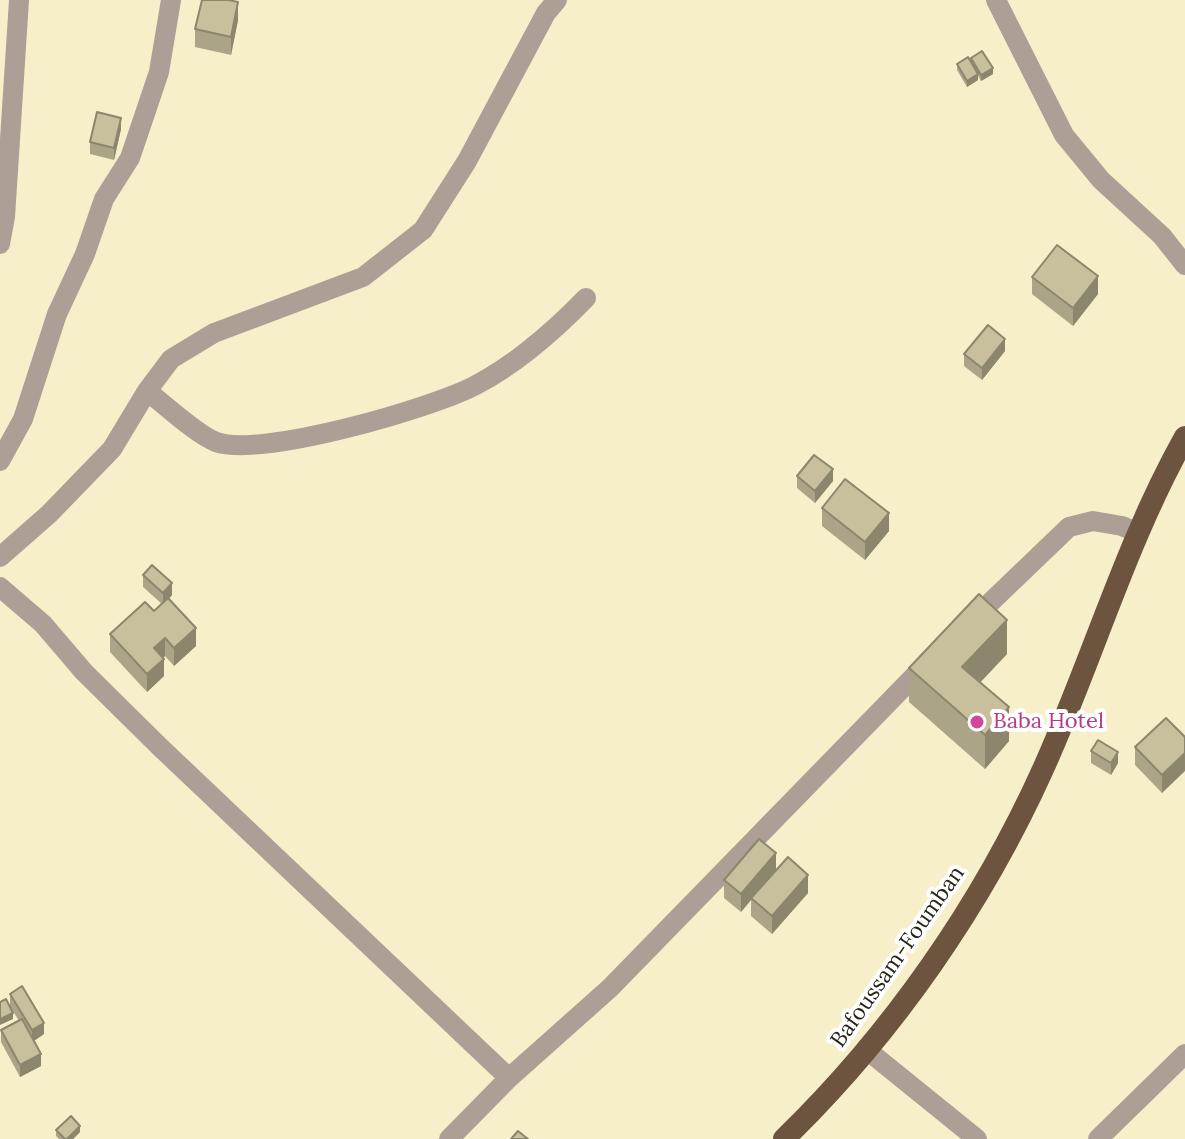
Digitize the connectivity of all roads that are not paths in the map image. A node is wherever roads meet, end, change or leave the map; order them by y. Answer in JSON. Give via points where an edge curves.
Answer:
{"nodes":[{"id":1,"x":19,"y":0,"type":"edge"},
{"id":2,"x":171,"y":0,"type":"edge"},
{"id":3,"x":557,"y":0,"type":"edge"},
{"id":4,"x":996,"y":0,"type":"edge"},
{"id":5,"x":0,"y":244,"type":"edge"},
{"id":6,"x":1185,"y":265,"type":"edge"},
{"id":7,"x":586,"y":298,"type":"dead end"},
{"id":8,"x":147,"y":391,"type":"junction"},
{"id":9,"x":1185,"y":437,"type":"edge"},
{"id":10,"x":0,"y":461,"type":"edge"},
{"id":11,"x":1138,"y":533,"type":"junction"},
{"id":12,"x":0,"y":557,"type":"edge"},
{"id":13,"x":0,"y":587,"type":"edge"},
{"id":14,"x":867,"y":1050,"type":"junction"},
{"id":15,"x":1185,"y":1054,"type":"edge"},
{"id":16,"x":509,"y":1078,"type":"junction"},
{"id":17,"x":449,"y":1139,"type":"edge"},
{"id":18,"x":784,"y":1139,"type":"edge"},
{"id":19,"x":977,"y":1139,"type":"edge"},
{"id":20,"x":1098,"y":1139,"type":"edge"}],
"edges":[{"from":1,"to":5,"type":"street"},
{"from":2,"to":10,"type":"street","via":[[159,72],[130,158],[104,199],[57,314],[23,419]]},
{"from":3,"to":8,"type":"street","via":[[454,185],[423,230],[363,277],[191,345],[171,359]]},
{"from":4,"to":6,"type":"street","via":[[1064,135]]},
{"from":7,"to":8,"type":"street","via":[[548,337],[476,386],[334,432],[235,445],[215,442]]},
{"from":8,"to":12,"type":"street","via":[[112,449]]},
{"from":9,"to":11,"type":"highway","name":"Bafoussam-Foumban"},
{"from":11,"to":14,"type":"highway","name":"Bafoussam-Foumban","via":[[1044,767],[1001,854],[957,928]]},
{"from":11,"to":16,"type":"street","via":[[1093,521],[1069,527],[610,988]]},
{"from":13,"to":16,"type":"street","via":[[43,624],[161,748]]},
{"from":14,"to":18,"type":"highway","name":"Bafoussam-Foumban"},
{"from":14,"to":19,"type":"street"},
{"from":15,"to":20,"type":"street"},
{"from":16,"to":17,"type":"street"}]}
